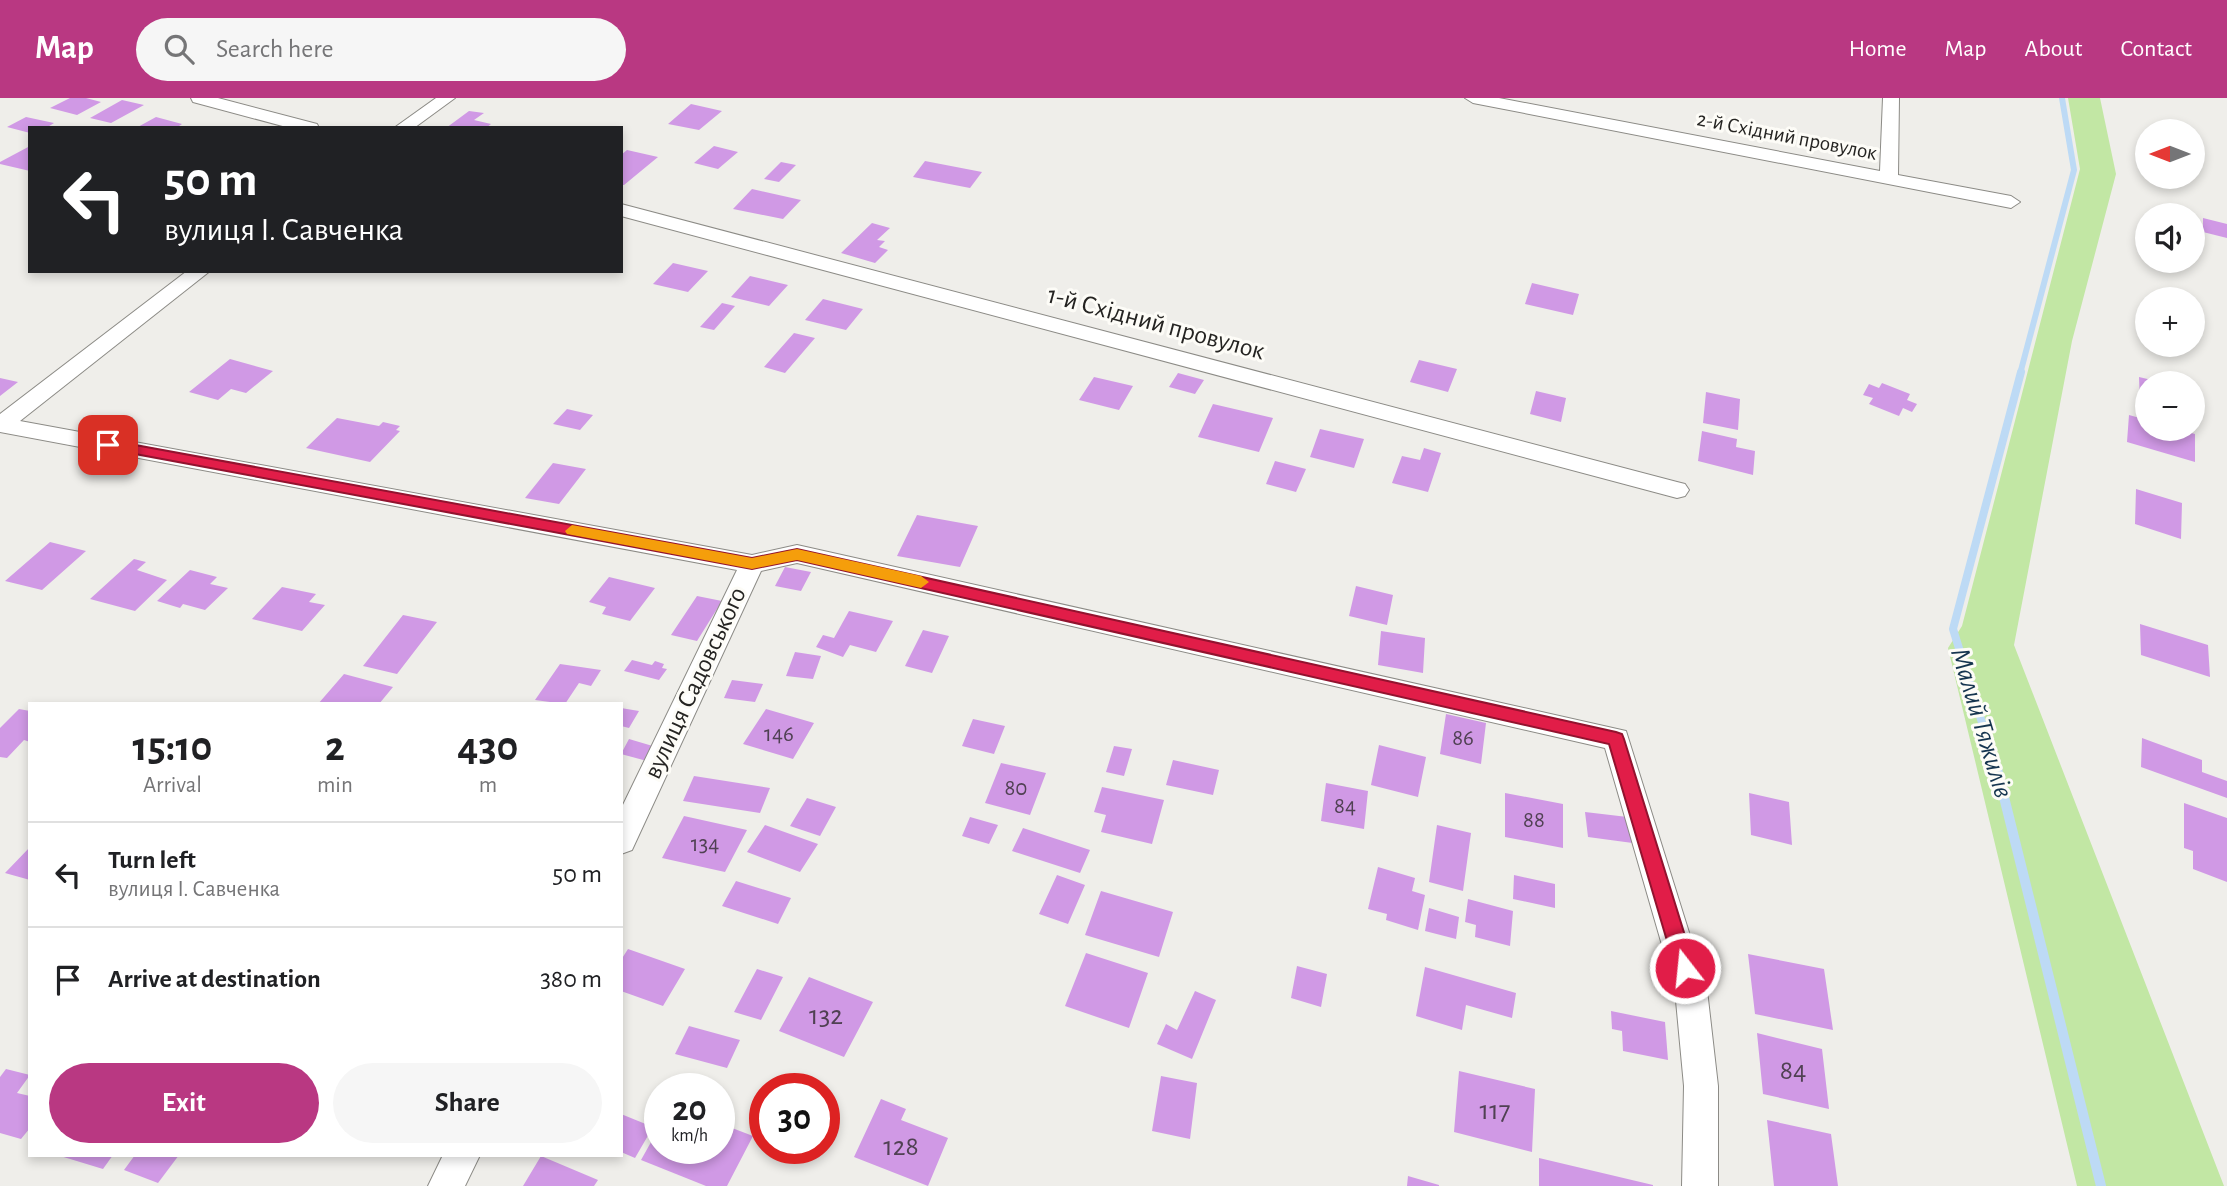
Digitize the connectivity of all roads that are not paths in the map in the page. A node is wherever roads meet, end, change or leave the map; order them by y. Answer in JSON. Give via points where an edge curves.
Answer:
{"nodes":[{"id":1,"x":199,"y":98,"type":"edge"},
{"id":2,"x":447,"y":98,"type":"edge"},
{"id":3,"x":1473,"y":98,"type":"edge"},
{"id":4,"x":1891,"y":98,"type":"edge"},
{"id":5,"x":304,"y":126,"type":"edge"},
{"id":6,"x":404,"y":126,"type":"edge"},
{"id":7,"x":1889,"y":179,"type":"junction"},
{"id":8,"x":2011,"y":202,"type":"dead end"},
{"id":9,"x":623,"y":211,"type":"edge"},
{"id":10,"x":198,"y":273,"type":"edge"},
{"id":11,"x":0,"y":425,"type":"edge"},
{"id":12,"x":1677,"y":490,"type":"dead end"},
{"id":13,"x":752,"y":564,"type":"junction"},
{"id":14,"x":623,"y":837,"type":"edge"},
{"id":15,"x":461,"y":1157,"type":"edge"},
{"id":16,"x":446,"y":1186,"type":"edge"},
{"id":17,"x":1700,"y":1186,"type":"edge"}],
"edges":[{"from":1,"to":5,"type":"street"},
{"from":2,"to":6,"type":"street"},
{"from":3,"to":7,"type":"street","name":"2-й Східний провулок"},
{"from":4,"to":7,"type":"street"},
{"from":7,"to":8,"type":"street","name":"2-й Східний провулок"},
{"from":9,"to":12,"type":"street","name":"1-й Східний провулок"},
{"from":10,"to":11,"type":"street"},
{"from":11,"to":13,"type":"street"},
{"from":13,"to":14,"type":"street","name":"вулиця Садовського"},
{"from":13,"to":17,"type":"street","via":[[797,554],[1616,739],[1691,990],[1702,1086]]},
{"from":15,"to":16,"type":"street"}]}
